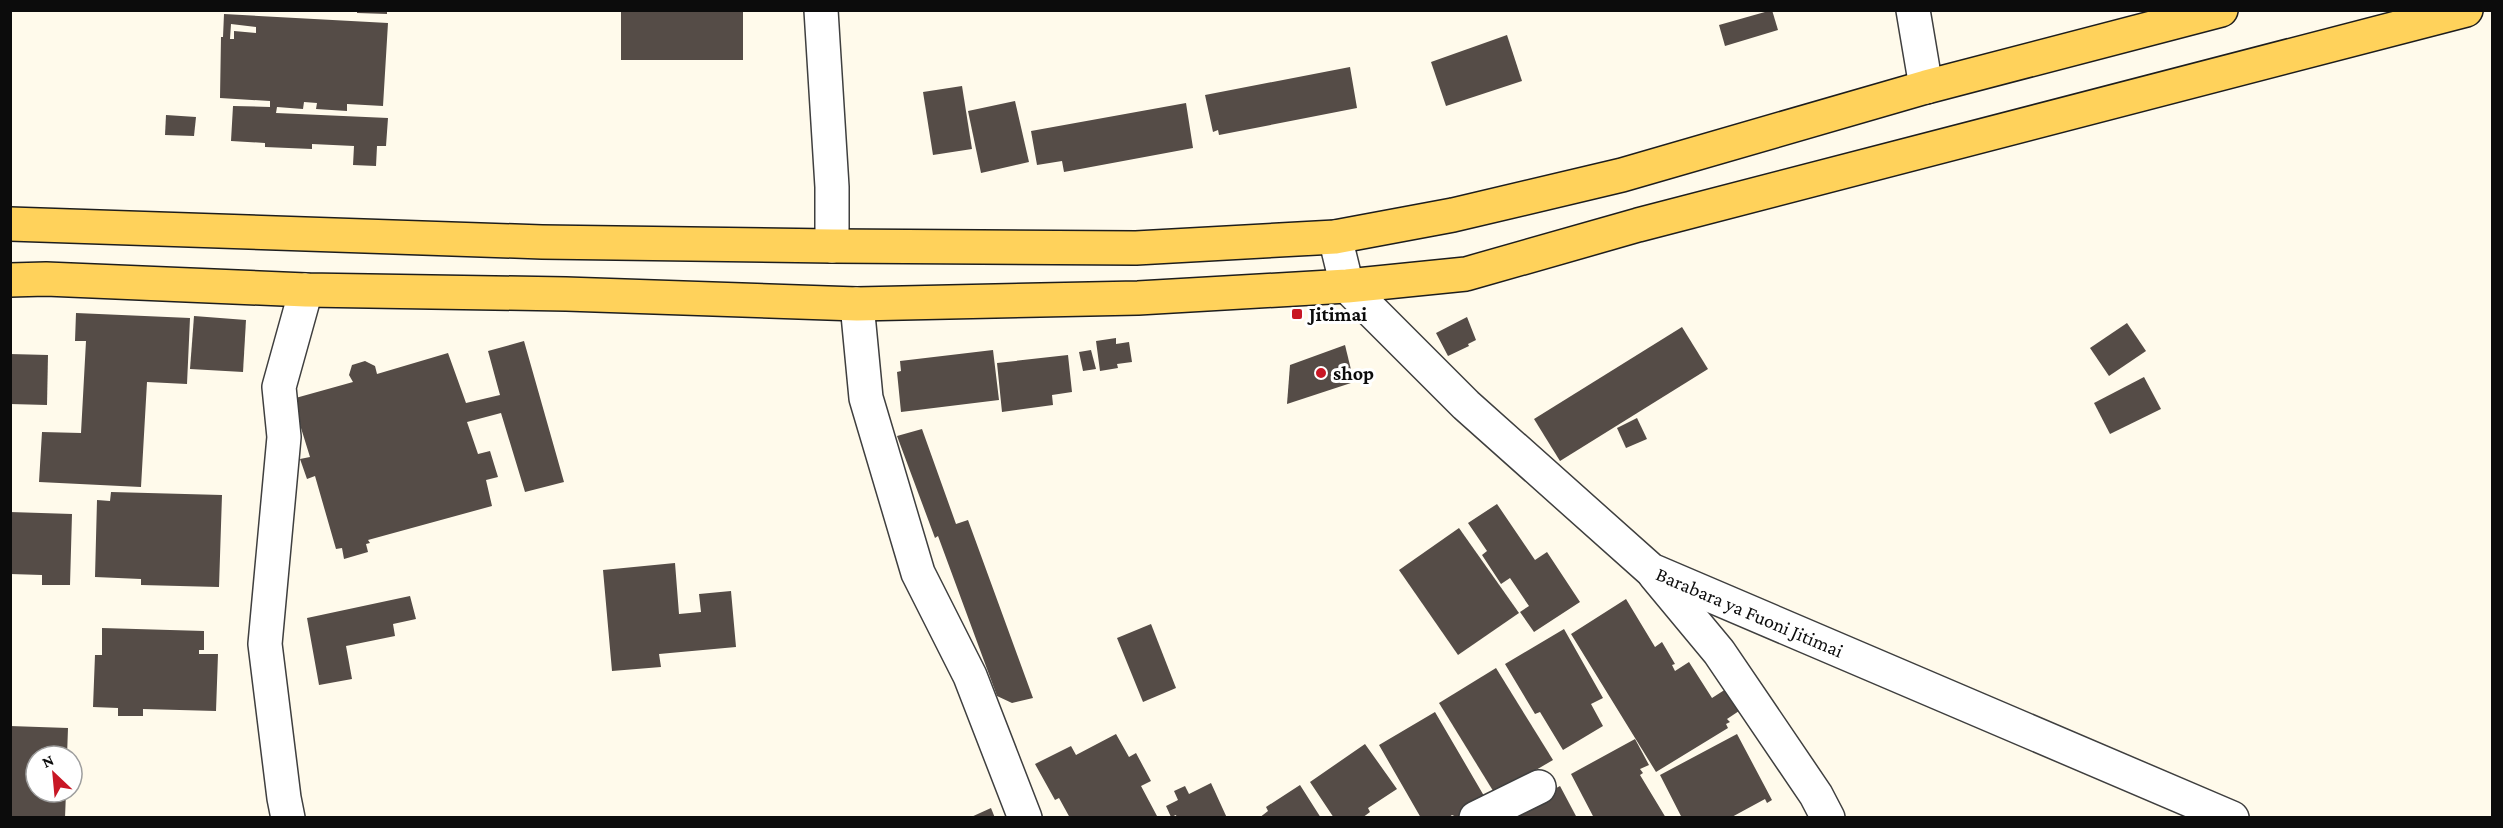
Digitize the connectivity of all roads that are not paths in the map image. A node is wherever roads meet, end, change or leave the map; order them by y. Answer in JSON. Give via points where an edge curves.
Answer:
{"nodes":[{"id":1,"x":821,"y":10,"type":"edge"},
{"id":2,"x":1914,"y":10,"type":"edge"},
{"id":3,"x":2221,"y":10,"type":"edge"},
{"id":4,"x":2466,"y":10,"type":"edge"},
{"id":5,"x":1926,"y":87,"type":"junction"},
{"id":6,"x":10,"y":224,"type":"edge"},
{"id":7,"x":1335,"y":237,"type":"junction"},
{"id":8,"x":832,"y":246,"type":"junction"},
{"id":9,"x":10,"y":280,"type":"edge"},
{"id":10,"x":1347,"y":286,"type":"junction"},
{"id":11,"x":306,"y":290,"type":"junction"},
{"id":12,"x":857,"y":304,"type":"junction"},
{"id":13,"x":1651,"y":570,"type":"junction"},
{"id":14,"x":1539,"y":787,"type":"dead end"},
{"id":15,"x":288,"y":818,"type":"edge"},
{"id":16,"x":1025,"y":818,"type":"edge"},
{"id":17,"x":1476,"y":818,"type":"edge"},
{"id":18,"x":1828,"y":818,"type":"edge"},
{"id":19,"x":2232,"y":818,"type":"edge"}],
"edges":[{"from":1,"to":8,"type":"street"},
{"from":2,"to":5,"type":"street"},
{"from":3,"to":5,"type":"main road"},
{"from":4,"to":10,"type":"main road","via":[[1638,225],[1466,274]]},
{"from":5,"to":7,"type":"main road","via":[[1622,175],[1453,215]]},
{"from":6,"to":8,"type":"main road","via":[[542,242]]},
{"from":7,"to":8,"type":"main road","via":[[1136,248]]},
{"from":7,"to":10,"type":"street"},
{"from":9,"to":11,"type":"main road"},
{"from":10,"to":12,"type":"main road","via":[[1138,298]]},
{"from":10,"to":13,"type":"street","name":"Barabara ya Fuoni Jitimai","via":[[1466,405]]},
{"from":11,"to":12,"type":"main road"},
{"from":11,"to":15,"type":"street","via":[[279,387],[284,436],[265,644]]},
{"from":12,"to":16,"type":"street","via":[[866,398],[918,573],[970,676]]},
{"from":13,"to":18,"type":"street","via":[[1719,652]]},
{"from":13,"to":19,"type":"street","name":"Barabara ya Fuoni Jitimai"},
{"from":14,"to":17,"type":"street"}]}
